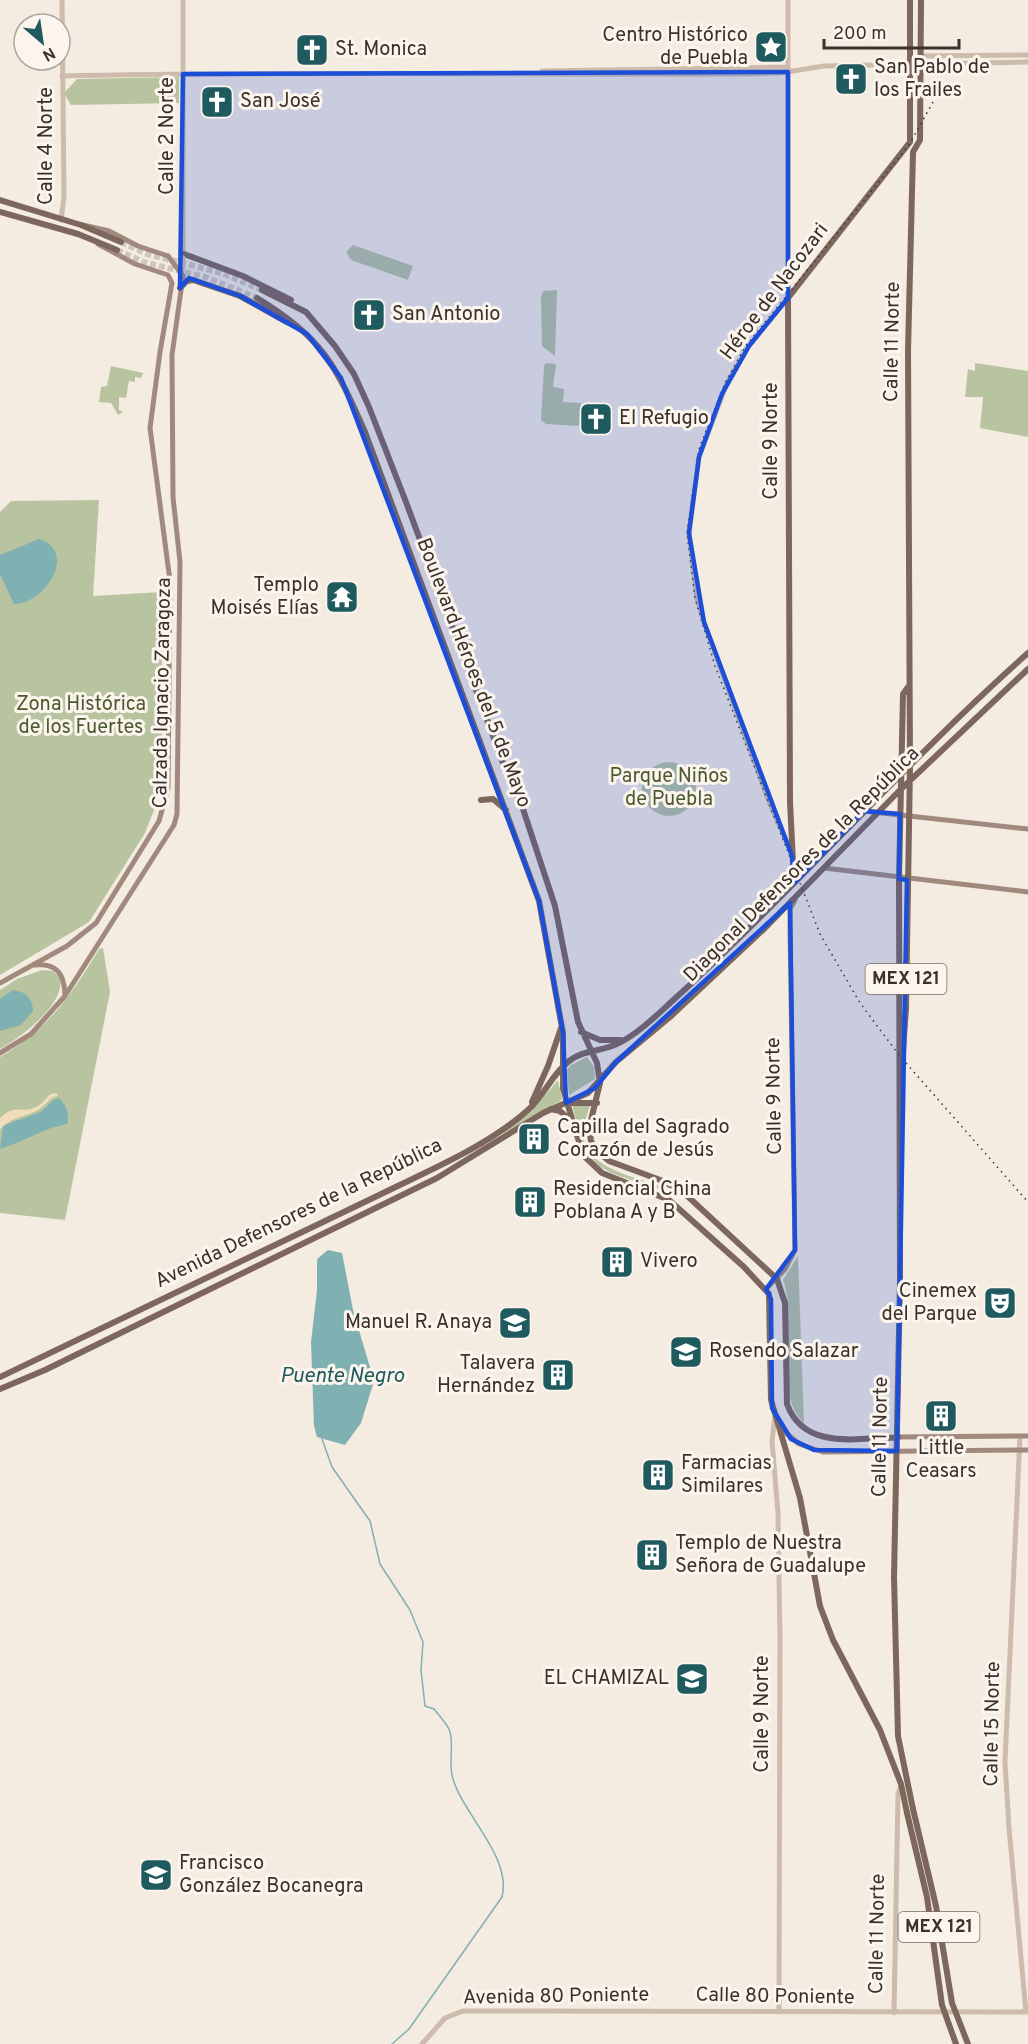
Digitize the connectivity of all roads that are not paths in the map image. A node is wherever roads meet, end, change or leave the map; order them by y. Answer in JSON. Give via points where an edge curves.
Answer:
{"nodes":[{"id":1,"x":62,"y":0,"type":"edge"},
{"id":2,"x":183,"y":0,"type":"edge"},
{"id":3,"x":788,"y":0,"type":"edge"},
{"id":4,"x":910,"y":0,"type":"edge"},
{"id":5,"x":921,"y":0,"type":"edge"},
{"id":6,"x":1028,"y":55,"type":"edge"},
{"id":7,"x":921,"y":56,"type":"junction"},
{"id":8,"x":1028,"y":62,"type":"edge"},
{"id":9,"x":910,"y":64,"type":"junction"},
{"id":10,"x":921,"y":64,"type":"junction"},
{"id":11,"x":788,"y":69,"type":"junction"},
{"id":12,"x":542,"y":71,"type":"dead end"},
{"id":13,"x":708,"y":71,"type":"junction"},
{"id":14,"x":183,"y":74,"type":"junction"},
{"id":15,"x":62,"y":76,"type":"junction"},
{"id":16,"x":0,"y":200,"type":"edge"},
{"id":17,"x":0,"y":212,"type":"edge"},
{"id":18,"x":61,"y":220,"type":"junction"},
{"id":19,"x":81,"y":225,"type":"junction"},
{"id":20,"x":78,"y":234,"type":"junction"},
{"id":21,"x":121,"y":242,"type":"tunnel mouth"},
{"id":22,"x":117,"y":250,"type":"tunnel mouth"},
{"id":23,"x":183,"y":256,"type":"junction"},
{"id":24,"x":182,"y":274,"type":"junction"},
{"id":25,"x":180,"y":288,"type":"junction"},
{"id":26,"x":262,"y":290,"type":"tunnel mouth"},
{"id":27,"x":257,"y":298,"type":"tunnel mouth"},
{"id":28,"x":788,"y":298,"type":"junction"},
{"id":29,"x":306,"y":312,"type":"junction"},
{"id":30,"x":307,"y":334,"type":"junction"},
{"id":31,"x":1028,"y":652,"type":"edge"},
{"id":32,"x":1028,"y":669,"type":"edge"},
{"id":33,"x":908,"y":687,"type":"junction"},
{"id":34,"x":910,"y":765,"type":"junction"},
{"id":35,"x":901,"y":774,"type":"junction"},
{"id":36,"x":909,"y":782,"type":"junction"},
{"id":37,"x":900,"y":790,"type":"junction"},
{"id":38,"x":481,"y":800,"type":"dead end"},
{"id":39,"x":186,"y":805,"type":"dead end"},
{"id":40,"x":178,"y":806,"type":"junction"},
{"id":41,"x":864,"y":811,"type":"junction"},
{"id":42,"x":879,"y":812,"type":"junction"},
{"id":43,"x":508,"y":813,"type":"junction"},
{"id":44,"x":900,"y":814,"type":"junction"},
{"id":45,"x":908,"y":815,"type":"junction"},
{"id":46,"x":1028,"y":829,"type":"edge"},
{"id":47,"x":792,"y":856,"type":"junction"},
{"id":48,"x":824,"y":868,"type":"junction"},
{"id":49,"x":899,"y":879,"type":"junction"},
{"id":50,"x":907,"y":880,"type":"junction"},
{"id":51,"x":794,"y":882,"type":"junction"},
{"id":52,"x":1028,"y":892,"type":"edge"},
{"id":53,"x":799,"y":894,"type":"junction"},
{"id":54,"x":31,"y":965,"type":"junction"},
{"id":55,"x":0,"y":983,"type":"edge"},
{"id":56,"x":65,"y":996,"type":"junction"},
{"id":57,"x":561,"y":1024,"type":"junction"},
{"id":58,"x":581,"y":1032,"type":"junction"},
{"id":59,"x":624,"y":1040,"type":"junction"},
{"id":60,"x":591,"y":1050,"type":"junction"},
{"id":61,"x":0,"y":1053,"type":"edge"},
{"id":62,"x":616,"y":1062,"type":"junction"},
{"id":63,"x":902,"y":1064,"type":"junction"},
{"id":64,"x":561,"y":1068,"type":"junction"},
{"id":65,"x":600,"y":1083,"type":"junction"},
{"id":66,"x":597,"y":1102,"type":"junction"},
{"id":67,"x":566,"y":1103,"type":"junction"},
{"id":68,"x":551,"y":1109,"type":"junction"},
{"id":69,"x":529,"y":1110,"type":"junction"},
{"id":70,"x":573,"y":1124,"type":"junction"},
{"id":71,"x":777,"y":1279,"type":"junction"},
{"id":72,"x":766,"y":1289,"type":"junction"},
{"id":73,"x":0,"y":1377,"type":"edge"},
{"id":74,"x":0,"y":1389,"type":"edge"},
{"id":75,"x":775,"y":1417,"type":"junction"},
{"id":76,"x":781,"y":1428,"type":"junction"},
{"id":77,"x":1020,"y":1436,"type":"junction"},
{"id":78,"x":1028,"y":1436,"type":"edge"},
{"id":79,"x":898,"y":1437,"type":"junction"},
{"id":80,"x":1019,"y":1450,"type":"junction"},
{"id":81,"x":1028,"y":1450,"type":"edge"},
{"id":82,"x":897,"y":1451,"type":"junction"},
{"id":83,"x":901,"y":1785,"type":"junction"},
{"id":84,"x":910,"y":1811,"type":"junction"},
{"id":85,"x":668,"y":2011,"type":"joint"},
{"id":86,"x":779,"y":2012,"type":"junction"},
{"id":87,"x":1026,"y":2012,"type":"joint"},
{"id":88,"x":894,"y":2013,"type":"junction"},
{"id":89,"x":422,"y":2044,"type":"edge"},
{"id":90,"x":956,"y":2044,"type":"edge"},
{"id":91,"x":968,"y":2044,"type":"edge"}],
"edges":[{"from":1,"to":15,"type":"street","name":"Calle 4 Norte"},
{"from":2,"to":14,"type":"street","name":"Calle 2 Norte"},
{"from":3,"to":11,"type":"street","name":"Calle 9 Norte"},
{"from":4,"to":9,"type":"main road"},
{"from":5,"to":7,"type":"main road","name":"Calle 11 Norte"},
{"from":6,"to":7,"type":"street"},
{"from":7,"to":10,"type":"main road","name":"Calle 11 Norte"},
{"from":8,"to":10,"type":"street"},
{"from":9,"to":10,"type":"street"},
{"from":9,"to":11,"type":"street"},
{"from":9,"to":28,"type":"main road","name":"Héroe de Nacozari","via":[[910,142]]},
{"from":10,"to":33,"type":"main road","name":"Calle 11 Norte","via":[[920,140],[913,152],[911,190]]},
{"from":11,"to":13,"type":"street"},
{"from":11,"to":28,"type":"street","name":"Calle 9 Norte"},
{"from":12,"to":13,"type":"street"},
{"from":13,"to":14,"type":"street","via":[[542,76]]},
{"from":14,"to":15,"type":"street"},
{"from":14,"to":23,"type":"street","name":"Calle 2 Norte"},
{"from":15,"to":18,"type":"street","name":"Calle 4 Norte"},
{"from":16,"to":18,"type":"main road"},
{"from":17,"to":20,"type":"main road"},
{"from":18,"to":19,"type":"main road"},
{"from":19,"to":21,"type":"main road"},
{"from":19,"to":24,"type":"main road","bridge":true,"via":[[109,231],[168,256]]},
{"from":20,"to":22,"type":"main road"},
{"from":20,"to":54,"type":"main road","name":"Calzada Ignacio Zaragoza","via":[[135,264],[168,275],[172,283],[150,428],[170,580],[170,767],[159,821],[106,911],[79,938]]},
{"from":23,"to":24,"type":"street","name":"Calle 2 Norte","bridge":true},
{"from":23,"to":29,"type":"main road","via":[[268,286]]},
{"from":24,"to":25,"type":"main road","name":"Calzada Ignacio Zaragoza"},
{"from":25,"to":30,"type":"main road","via":[[187,280],[193,280],[240,296]]},
{"from":25,"to":40,"type":"main road","name":"Calzada Ignacio Zaragoza","via":[[171,394],[173,497],[180,562]]},
{"from":26,"to":29,"type":"main road","name":"Boulevard Héroes del 5 de Mayo"},
{"from":27,"to":30,"type":"main road","name":"Boulevard Héroes del 5 de Mayo"},
{"from":28,"to":47,"type":"main road","name":"Calle 9 Norte"},
{"from":28,"to":47,"type":"street","name":"Héroe de Nacozari","via":[[749,346],[722,394],[699,457],[689,533],[704,622]]},
{"from":29,"to":58,"type":"main road","name":"Boulevard Héroes del 5 de Mayo","via":[[354,374],[369,407],[521,803],[558,914]]},
{"from":30,"to":43,"type":"main road","name":"Boulevard Héroes del 5 de Mayo","via":[[341,378],[365,432]]},
{"from":31,"to":34,"type":"main road","name":"Diagonal Defensores de la República"},
{"from":32,"to":36,"type":"main road","name":"Diagonal Defensores de la República"},
{"from":33,"to":34,"type":"main road","name":"Calle 11 Norte"},
{"from":33,"to":35,"type":"main road","name":"Calle 11 Norte","via":[[903,694]]},
{"from":34,"to":35,"type":"main road","name":"Diagonal Defensores de la República"},
{"from":34,"to":36,"type":"main road","name":"Calle 11 Norte"},
{"from":35,"to":37,"type":"main road","name":"Calle 11 Norte"},
{"from":35,"to":41,"type":"main road","name":"Diagonal Defensores de la República"},
{"from":36,"to":37,"type":"main road","name":"Diagonal Defensores de la República"},
{"from":36,"to":45,"type":"main road","name":"Calle 11 Norte","number":"MEX 121"},
{"from":37,"to":42,"type":"main road","name":"Diagonal Defensores de la República"},
{"from":37,"to":44,"type":"main road","name":"Calle 11 Norte","number":"MEX 121"},
{"from":38,"to":43,"type":"main road","via":[[494,799]]},
{"from":39,"to":40,"type":"main road"},
{"from":40,"to":56,"type":"main road","name":"Calzada Ignacio Zaragoza","via":[[174,825]]},
{"from":41,"to":42,"type":"main road"},
{"from":41,"to":51,"type":"main road","name":"Diagonal Defensores de la República"},
{"from":42,"to":44,"type":"main road"},
{"from":42,"to":48,"type":"main road","name":"Diagonal Defensores de la República"},
{"from":43,"to":57,"type":"main road","name":"Boulevard Héroes del 5 de Mayo","via":[[539,901]]},
{"from":44,"to":45,"type":"main road"},
{"from":44,"to":49,"type":"main road","name":"Calle 11 Norte","number":"MEX 121"},
{"from":45,"to":46,"type":"main road"},
{"from":45,"to":50,"type":"main road","name":"Calle 11 Norte","number":"MEX 121"},
{"from":47,"to":51,"type":"main road","name":"Calle 9 Norte"},
{"from":48,"to":49,"type":"main road"},
{"from":48,"to":53,"type":"main road","name":"Diagonal Defensores de la República"},
{"from":49,"to":50,"type":"main road"},
{"from":49,"to":63,"type":"main road","name":"Calle 11 Norte","number":"MEX 121"},
{"from":50,"to":52,"type":"main road"},
{"from":50,"to":63,"type":"main road","name":"Calle 11 Norte","number":"MEX 121"},
{"from":51,"to":59,"type":"main road","name":"Diagonal Defensores de la República","via":[[670,1004]]},
{"from":53,"to":62,"type":"main road","name":"Diagonal Defensores de la República","via":[[670,1017]]},
{"from":53,"to":71,"type":"main road","name":"Calle 9 Norte","via":[[790,909],[795,1250]]},
{"from":54,"to":55,"type":"main road","name":"Calzada Ignacio Zaragoza"},
{"from":54,"to":56,"type":"main road","via":[[47,965],[60,972]]},
{"from":56,"to":61,"type":"main road","name":"Calzada Ignacio Zaragoza","via":[[31,1034]]},
{"from":57,"to":64,"type":"main road","name":"Boulevard Héroes del 5 de Mayo"},
{"from":57,"to":69,"type":"main road"},
{"from":58,"to":59,"type":"main road","via":[[600,1040]]},
{"from":58,"to":60,"type":"main road","name":"Boulevard Héroes del 5 de Mayo"},
{"from":59,"to":60,"type":"main road","name":"Diagonal Defensores de la República"},
{"from":60,"to":64,"type":"main road","name":"Avenida Defensores de la República"},
{"from":60,"to":65,"type":"main road","name":"Boulevard Héroes del 5 de Mayo"},
{"from":62,"to":65,"type":"main road","name":"Diagonal Defensores de la República"},
{"from":62,"to":66,"type":"main road"},
{"from":63,"to":79,"type":"main road","name":"Calle 11 Norte","number":"MEX 121"},
{"from":64,"to":67,"type":"main road","name":"Boulevard Héroes del 5 de Mayo"},
{"from":64,"to":69,"type":"main road","name":"Avenida Defensores de la República"},
{"from":65,"to":66,"type":"main road"},
{"from":65,"to":67,"type":"main road","name":"Avenida Defensores de la República"},
{"from":66,"to":67,"type":"main road"},
{"from":66,"to":71,"type":"main road","via":[[590,1135],[598,1152],[609,1161],[683,1192]]},
{"from":67,"to":68,"type":"main road","name":"Avenida Defensores de la República"},
{"from":67,"to":70,"type":"main road","name":"Boulevard Héroes del 5 de Mayo"},
{"from":68,"to":70,"type":"main road","via":[[564,1113]]},
{"from":68,"to":74,"type":"main road","name":"Avenida Defensores de la República","via":[[437,1178]]},
{"from":69,"to":73,"type":"main road","name":"Avenida Defensores de la República","via":[[434,1168]]},
{"from":70,"to":72,"type":"main road","name":"Boulevard Héroes del 5 de Mayo","via":[[583,1155],[595,1169],[669,1200]]},
{"from":71,"to":72,"type":"main road","name":"Calle 9 Norte"},
{"from":71,"to":79,"type":"main road","via":[[785,1303],[786,1395],[794,1418],[804,1430],[820,1437]]},
{"from":72,"to":75,"type":"main road","via":[[771,1299],[770,1392]]},
{"from":75,"to":76,"type":"main road"},
{"from":75,"to":86,"type":"street","name":"Calle 9 Norte","via":[[772,1430],[780,1629]]},
{"from":76,"to":82,"type":"main road","via":[[799,1444],[823,1452]]},
{"from":76,"to":83,"type":"main road","via":[[800,1498],[820,1606],[833,1640],[880,1730]]},
{"from":77,"to":78,"type":"main road"},
{"from":77,"to":79,"type":"main road"},
{"from":77,"to":80,"type":"street","name":"Calle 15 Norte"},
{"from":79,"to":82,"type":"main road","name":"Calle 11 Norte","number":"MEX 121"},
{"from":80,"to":81,"type":"main road"},
{"from":80,"to":82,"type":"main road"},
{"from":80,"to":87,"type":"street","name":"Calle 15 Norte","via":[[1005,1762]]},
{"from":82,"to":84,"type":"main road","name":"Calle 11 Norte","number":"MEX 121","via":[[896,1701]]},
{"from":83,"to":84,"type":"main road"},
{"from":83,"to":88,"type":"street","name":"Calle 11 Norte"},
{"from":84,"to":90,"type":"main road","number":"MEX 121","bridge":true,"via":[[942,2005]]},
{"from":84,"to":91,"type":"main road","number":"MEX 121","bridge":true,"via":[[936,1906],[952,2003]]},
{"from":85,"to":86,"type":"street","name":"Calle 80 Poniente"},
{"from":85,"to":89,"type":"street","name":"Avenida 80 Poniente","via":[[455,2012]]},
{"from":86,"to":88,"type":"street","name":"Calle 80 Poniente"},
{"from":87,"to":88,"type":"street","name":"Calle 80 Poniente"}]}
